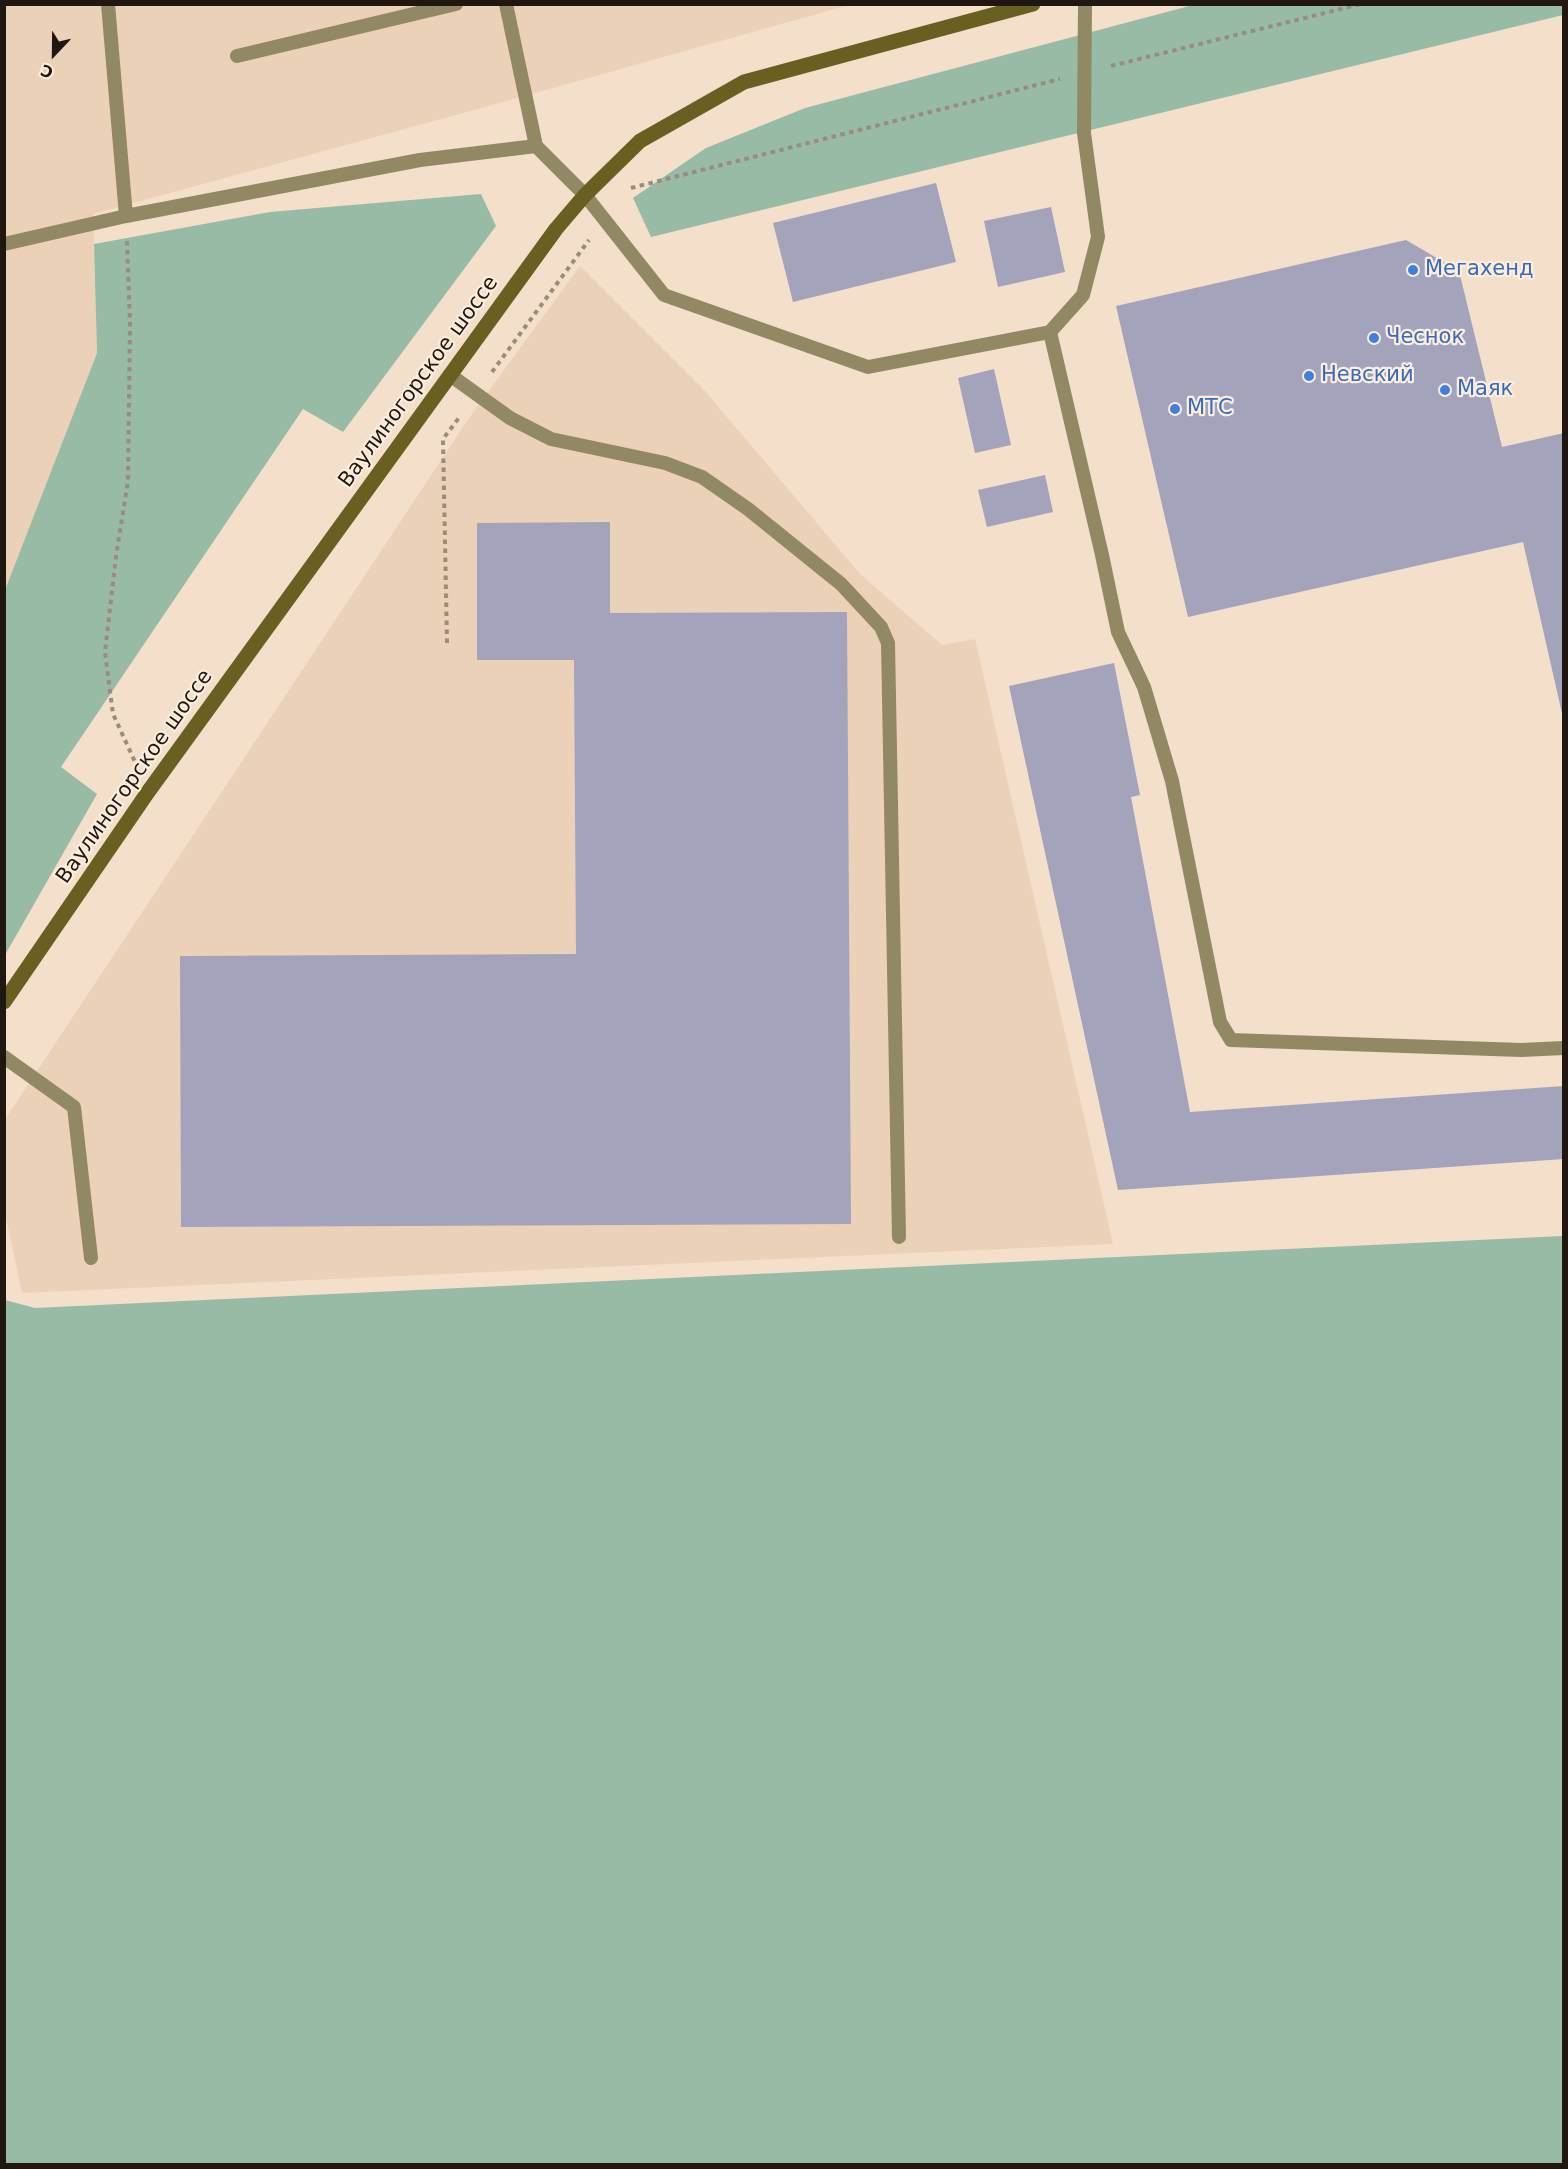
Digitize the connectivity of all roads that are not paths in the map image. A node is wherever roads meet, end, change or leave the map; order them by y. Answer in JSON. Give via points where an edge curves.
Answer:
{"nodes":[{"id":1,"x":108,"y":4,"type":"edge"},
{"id":2,"x":456,"y":4,"type":"edge"},
{"id":3,"x":506,"y":4,"type":"edge"},
{"id":4,"x":1033,"y":4,"type":"edge"},
{"id":5,"x":1085,"y":4,"type":"edge"},
{"id":6,"x":237,"y":56,"type":"dead end"},
{"id":7,"x":536,"y":146,"type":"junction"},
{"id":8,"x":585,"y":195,"type":"junction"},
{"id":9,"x":126,"y":216,"type":"junction"},
{"id":10,"x":4,"y":244,"type":"edge"},
{"id":11,"x":1050,"y":332,"type":"junction"},
{"id":12,"x":450,"y":375,"type":"junction"},
{"id":13,"x":4,"y":1002,"type":"edge"},
{"id":14,"x":1563,"y":1048,"type":"edge"},
{"id":15,"x":4,"y":1057,"type":"edge"},
{"id":16,"x":899,"y":1237,"type":"dead end"},
{"id":17,"x":91,"y":1258,"type":"dead end"}],
"edges":[{"from":1,"to":9,"type":"lane"},
{"from":2,"to":6,"type":"lane"},
{"from":3,"to":7,"type":"lane"},
{"from":4,"to":8,"type":"street","name":"Ваулиногорское шоссе","via":[[744,82],[640,141]]},
{"from":5,"to":11,"type":"lane","via":[[1084,133],[1098,237],[1083,295]]},
{"from":7,"to":8,"type":"lane"},
{"from":7,"to":9,"type":"lane","via":[[420,160]]},
{"from":8,"to":11,"type":"lane","via":[[664,295],[868,367]]},
{"from":8,"to":12,"type":"street","name":"Ваулиногорское шоссе"},
{"from":9,"to":10,"type":"lane"},
{"from":11,"to":14,"type":"lane","via":[[1118,632],[1144,687],[1172,781],[1220,1022],[1231,1040],[1521,1050]]},
{"from":12,"to":13,"type":"street","name":"Ваулиногорское шоссе","via":[[148,792]]},
{"from":12,"to":16,"type":"lane","via":[[510,418],[550,439],[665,463],[702,477],[841,584],[881,627],[888,643]]},
{"from":15,"to":17,"type":"lane","via":[[74,1107]]}]}
